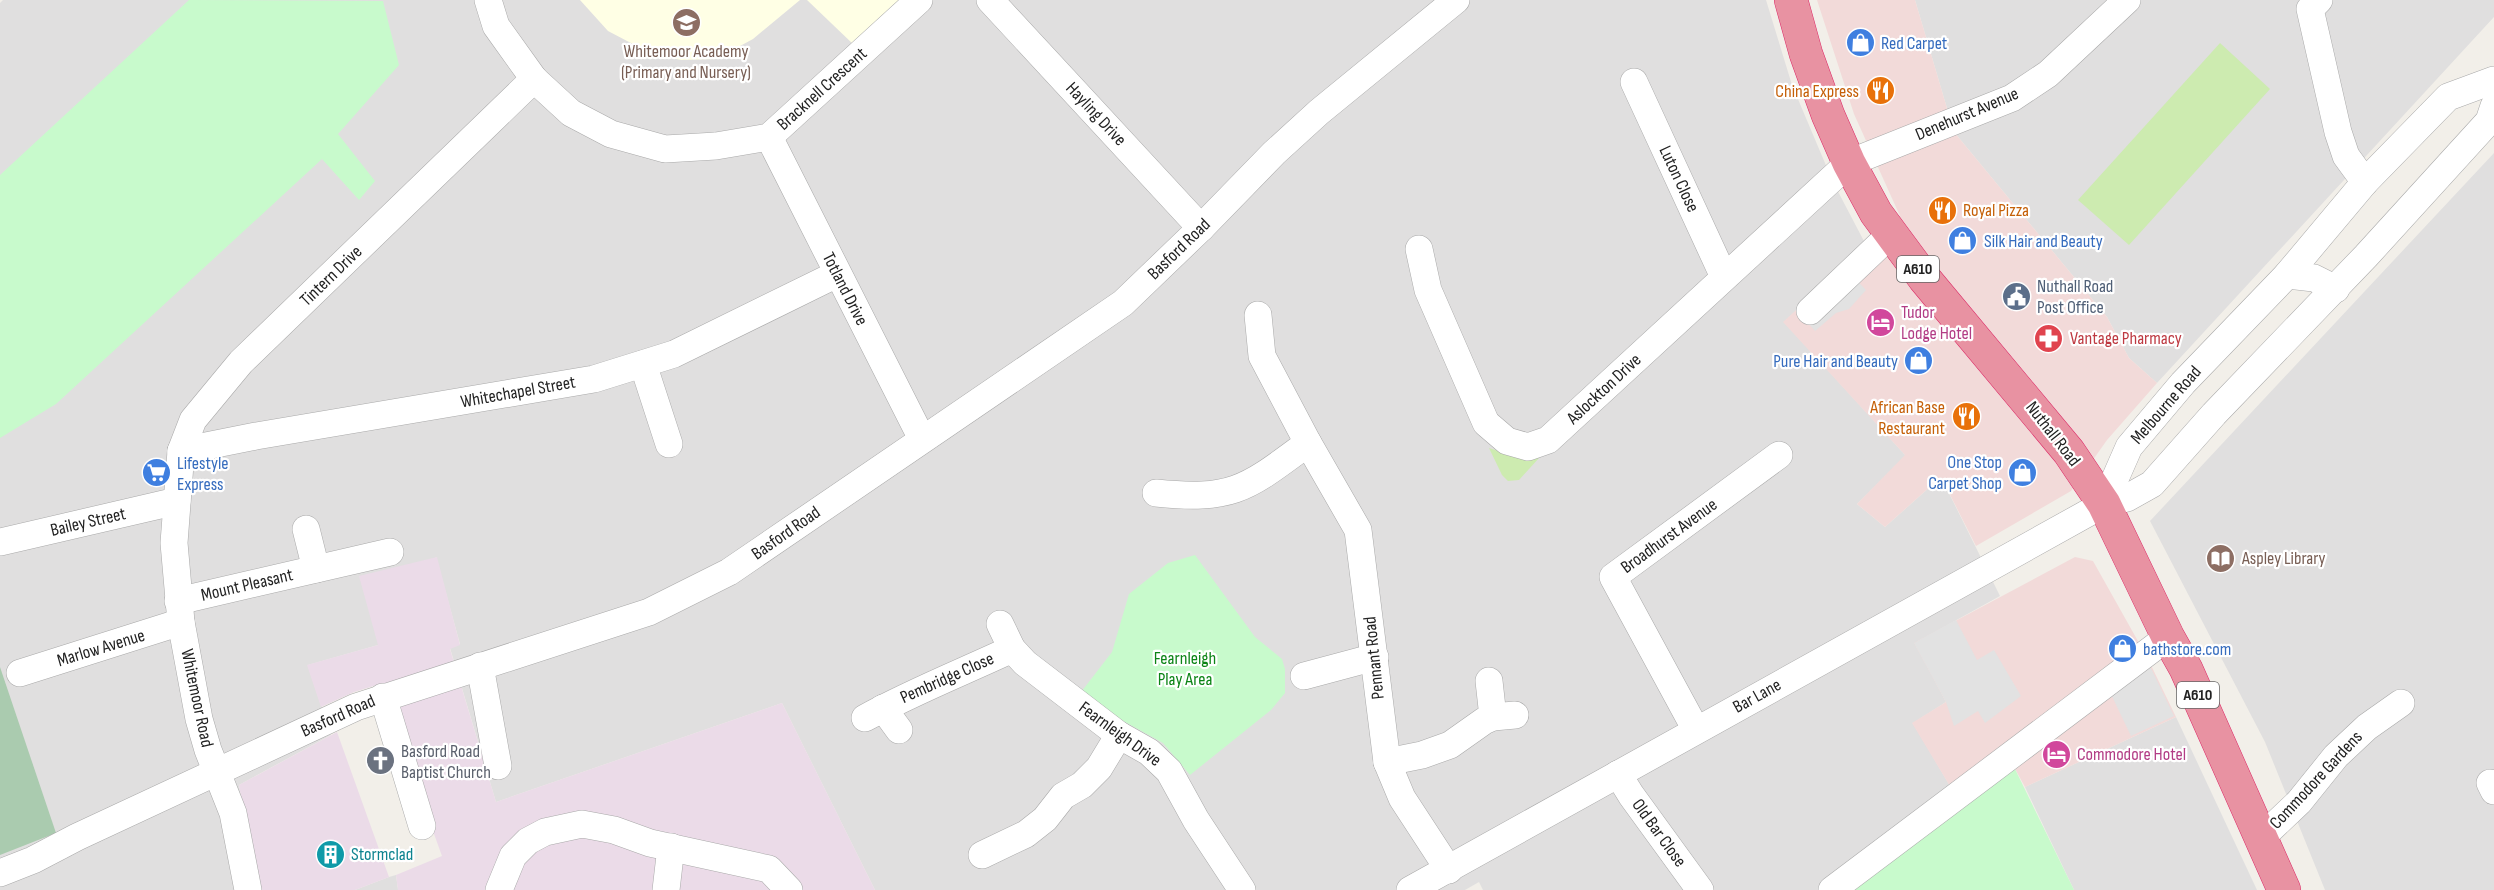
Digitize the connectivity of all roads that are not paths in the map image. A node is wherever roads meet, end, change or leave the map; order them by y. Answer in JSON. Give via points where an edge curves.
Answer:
{"nodes":[{"id":1,"x":488,"y":0,"type":"edge"},
{"id":2,"x":919,"y":0,"type":"edge"},
{"id":3,"x":990,"y":0,"type":"edge"},
{"id":4,"x":1456,"y":0,"type":"edge"},
{"id":5,"x":1791,"y":0,"type":"edge"},
{"id":6,"x":2127,"y":0,"type":"edge"},
{"id":7,"x":2319,"y":0,"type":"edge"},
{"id":8,"x":534,"y":79,"type":"junction"},
{"id":9,"x":2494,"y":80,"type":"edge"},
{"id":10,"x":1634,"y":82,"type":"dead end"},
{"id":11,"x":2494,"y":106,"type":"edge"},
{"id":12,"x":769,"y":137,"type":"junction"},
{"id":13,"x":1849,"y":163,"type":"junction"},
{"id":14,"x":2365,"y":182,"type":"junction"},
{"id":15,"x":1201,"y":228,"type":"junction"},
{"id":16,"x":1891,"y":234,"type":"junction"},
{"id":17,"x":1419,"y":249,"type":"dead end"},
{"id":18,"x":837,"y":274,"type":"junction"},
{"id":19,"x":2287,"y":275,"type":"junction"},
{"id":20,"x":1724,"y":277,"type":"junction"},
{"id":21,"x":2336,"y":289,"type":"junction"},
{"id":22,"x":1810,"y":311,"type":"dead end"},
{"id":23,"x":1258,"y":315,"type":"dead end"},
{"id":24,"x":643,"y":364,"type":"junction"},
{"id":25,"x":2183,"y":383,"type":"junction"},
{"id":26,"x":2214,"y":414,"type":"junction"},
{"id":27,"x":922,"y":440,"type":"junction"},
{"id":28,"x":1308,"y":443,"type":"junction"},
{"id":29,"x":669,"y":444,"type":"dead end"},
{"id":30,"x":181,"y":451,"type":"junction"},
{"id":31,"x":1779,"y":455,"type":"dead end"},
{"id":32,"x":177,"y":501,"type":"junction"},
{"id":33,"x":1172,"y":503,"type":"dead end"},
{"id":34,"x":2104,"y":504,"type":"junction"},
{"id":35,"x":306,"y":529,"type":"dead end"},
{"id":36,"x":0,"y":542,"type":"edge"},
{"id":37,"x":390,"y":552,"type":"dead end"},
{"id":38,"x":316,"y":569,"type":"junction"},
{"id":39,"x":180,"y":611,"type":"junction"},
{"id":40,"x":1000,"y":624,"type":"dead end"},
{"id":41,"x":2168,"y":637,"type":"junction"},
{"id":42,"x":1012,"y":649,"type":"junction"},
{"id":43,"x":1376,"y":657,"type":"junction"},
{"id":44,"x":480,"y":666,"type":"junction"},
{"id":45,"x":20,"y":673,"type":"dead end"},
{"id":46,"x":1304,"y":676,"type":"dead end"},
{"id":47,"x":1489,"y":681,"type":"dead end"},
{"id":48,"x":383,"y":697,"type":"junction"},
{"id":49,"x":2401,"y":703,"type":"dead end"},
{"id":50,"x":899,"y":730,"type":"dead end"},
{"id":51,"x":1696,"y":730,"type":"junction"},
{"id":52,"x":1119,"y":735,"type":"junction"},
{"id":53,"x":1388,"y":762,"type":"junction"},
{"id":54,"x":498,"y":766,"type":"dead end"},
{"id":55,"x":216,"y":772,"type":"junction"},
{"id":56,"x":1618,"y":774,"type":"junction"},
{"id":57,"x":422,"y":826,"type":"dead end"},
{"id":58,"x":2261,"y":838,"type":"junction"},
{"id":59,"x":671,"y":847,"type":"junction"},
{"id":60,"x":982,"y":855,"type":"dead end"},
{"id":61,"x":1449,"y":870,"type":"junction"},
{"id":62,"x":0,"y":873,"type":"edge"},
{"id":63,"x":248,"y":890,"type":"edge"},
{"id":64,"x":498,"y":890,"type":"edge"},
{"id":65,"x":666,"y":890,"type":"edge"},
{"id":66,"x":789,"y":890,"type":"edge"},
{"id":67,"x":1242,"y":890,"type":"edge"},
{"id":68,"x":1410,"y":890,"type":"edge"},
{"id":69,"x":1700,"y":890,"type":"edge"},
{"id":70,"x":1832,"y":890,"type":"edge"},
{"id":71,"x":2284,"y":890,"type":"edge"}],
"edges":[{"from":1,"to":8,"type":"street","name":"Bracknell Crescent","via":[[496,26]]},
{"from":2,"to":12,"type":"street","name":"Bracknell Crescent"},
{"from":3,"to":15,"type":"street","name":"Hayling Drive"},
{"from":4,"to":15,"type":"street","name":"Basford Road","via":[[1319,112]]},
{"from":5,"to":13,"type":"highway","name":"Nuthall Road","number":"A610","via":[[1806,54]]},
{"from":6,"to":13,"type":"street","name":"Denehurst Avenue","via":[[2048,74],[2012,98]]},
{"from":7,"to":14,"type":"street","via":[[2310,9],[2338,132],[2346,156]]},
{"from":8,"to":12,"type":"street","name":"Bracknell Crescent","via":[[571,113],[611,134],[665,149]]},
{"from":8,"to":30,"type":"street","name":"Tintern Drive","via":[[241,362],[193,420]]},
{"from":9,"to":14,"type":"street","name":"Melbourne Road","via":[[2448,97]]},
{"from":10,"to":20,"type":"street","name":"Luton Close"},
{"from":11,"to":21,"type":"street","via":[[2489,122]]},
{"from":12,"to":18,"type":"street","name":"Totland Drive"},
{"from":13,"to":16,"type":"highway","name":"Nuthall Road","number":"A610"},
{"from":13,"to":20,"type":"street","name":"Aslockton Drive"},
{"from":14,"to":19,"type":"street","name":"Melbourne Road"},
{"from":15,"to":27,"type":"street","name":"Basford Road","via":[[1123,303]]},
{"from":16,"to":22,"type":"street"},
{"from":16,"to":34,"type":"highway","name":"Nuthall Road","number":"A610","via":[[2069,452]]},
{"from":17,"to":20,"type":"street","name":"Aslockton Drive","via":[[1428,290],[1486,423],[1507,441],[1528,447],[1548,440]]},
{"from":18,"to":24,"type":"street","name":"Whitechapel Street","via":[[674,354]]},
{"from":18,"to":27,"type":"street","name":"Totland Drive"},
{"from":19,"to":21,"type":"street","via":[[2314,278]]},
{"from":19,"to":25,"type":"street","name":"Melbourne Road"},
{"from":21,"to":26,"type":"street"},
{"from":23,"to":28,"type":"street","name":"Pennant Road","via":[[1254,358]]},
{"from":24,"to":29,"type":"street"},
{"from":24,"to":30,"type":"street","name":"Whitechapel Street","via":[[594,379]]},
{"from":25,"to":26,"type":"street"},
{"from":25,"to":34,"type":"street","name":"Melbourne Road","via":[[2129,447]]},
{"from":26,"to":34,"type":"street","via":[[2152,484],[2127,498]]},
{"from":27,"to":44,"type":"street","name":"Basford Road","via":[[729,572],[649,612]]},
{"from":28,"to":33,"type":"street","via":[[1239,490]]},
{"from":28,"to":43,"type":"street","name":"Pennant Road","via":[[1358,530]]},
{"from":30,"to":32,"type":"street","name":"Tintern Drive"},
{"from":31,"to":51,"type":"street","name":"Broadhurst Avenue","via":[[1613,577]]},
{"from":32,"to":36,"type":"street","name":"Bailey Street"},
{"from":32,"to":39,"type":"street","name":"Whitemoor Road","via":[[174,543]]},
{"from":34,"to":41,"type":"highway","name":"Nuthall Road","number":"A610"},
{"from":34,"to":51,"type":"street","name":"Bar Lane"},
{"from":35,"to":38,"type":"street","name":"Mount Pleasant"},
{"from":37,"to":38,"type":"street","name":"Mount Pleasant"},
{"from":38,"to":39,"type":"street","name":"Mount Pleasant"},
{"from":39,"to":45,"type":"street","name":"Marlow Avenue"},
{"from":39,"to":55,"type":"street","name":"Whitemoor Road","via":[[199,719]]},
{"from":40,"to":42,"type":"street","name":"Fearnleigh Drive"},
{"from":41,"to":58,"type":"highway","name":"Nuthall Road","number":"A610"},
{"from":41,"to":70,"type":"street"},
{"from":42,"to":50,"type":"street","name":"Pembridge Close","via":[[874,713]]},
{"from":42,"to":52,"type":"street","name":"Fearnleigh Drive","via":[[1024,663]]},
{"from":43,"to":46,"type":"street"},
{"from":43,"to":53,"type":"street","name":"Pennant Road"},
{"from":44,"to":48,"type":"street","name":"Basford Road"},
{"from":44,"to":54,"type":"street"},
{"from":47,"to":53,"type":"street","via":[[1504,716],[1484,721],[1450,745]]},
{"from":48,"to":55,"type":"street","name":"Basford Road"},
{"from":48,"to":57,"type":"street"},
{"from":49,"to":58,"type":"street","name":"Commodore Gardens","via":[[2336,756],[2299,802]]},
{"from":51,"to":56,"type":"street","name":"Bar Lane"},
{"from":52,"to":60,"type":"street","via":[[1099,768],[1063,796],[1045,819],[1026,834]]},
{"from":52,"to":67,"type":"street","name":"Fearnleigh Drive","via":[[1149,752],[1169,771]]},
{"from":53,"to":61,"type":"street","name":"Pennant Road","via":[[1402,798]]},
{"from":55,"to":62,"type":"street","name":"Basford Road"},
{"from":55,"to":63,"type":"street","name":"Whitemoor Road","via":[[233,813]]},
{"from":56,"to":61,"type":"street","name":"Bar Lane"},
{"from":56,"to":69,"type":"street","name":"Old Bar Close"},
{"from":58,"to":71,"type":"highway","name":"Nuthall Road","number":"A610"},
{"from":59,"to":64,"type":"street","via":[[582,824],[545,832],[513,856]]},
{"from":59,"to":65,"type":"street"},
{"from":59,"to":66,"type":"street","via":[[769,869]]},
{"from":61,"to":68,"type":"street","name":"Bar Lane"}]}
